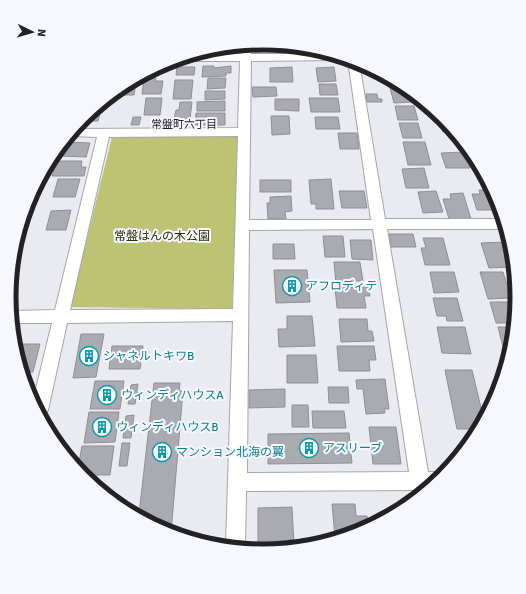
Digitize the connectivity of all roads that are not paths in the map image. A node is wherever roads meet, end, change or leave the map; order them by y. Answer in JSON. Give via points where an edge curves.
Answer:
{"nodes":[{"id":1,"x":246,"y":52,"type":"edge"},
{"id":2,"x":213,"y":55,"type":"edge"},
{"id":3,"x":316,"y":56,"type":"edge"},
{"id":4,"x":354,"y":68,"type":"edge"},
{"id":5,"x":245,"y":132,"type":"junction"},
{"id":6,"x":78,"y":133,"type":"edge"},
{"id":7,"x":104,"y":133,"type":"junction"},
{"id":8,"x":499,"y":224,"type":"edge"},
{"id":9,"x":243,"y":225,"type":"junction"},
{"id":10,"x":380,"y":225,"type":"junction"},
{"id":11,"x":239,"y":315,"type":"junction"},
{"id":12,"x":17,"y":316,"type":"edge"},
{"id":13,"x":60,"y":316,"type":"junction"},
{"id":14,"x":40,"y":404,"type":"edge"},
{"id":15,"x":428,"y":481,"type":"edge"},
{"id":16,"x":237,"y":482,"type":"junction"},
{"id":17,"x":236,"y":542,"type":"edge"}],
"edges":[{"from":1,"to":2,"type":"street"},
{"from":1,"to":3,"type":"street"},
{"from":1,"to":5,"type":"street"},
{"from":4,"to":10,"type":"street"},
{"from":5,"to":7,"type":"street"},
{"from":5,"to":9,"type":"street"},
{"from":6,"to":7,"type":"street"},
{"from":7,"to":13,"type":"street"},
{"from":8,"to":10,"type":"street"},
{"from":9,"to":10,"type":"street"},
{"from":9,"to":11,"type":"street"},
{"from":10,"to":15,"type":"street"},
{"from":11,"to":13,"type":"street"},
{"from":11,"to":16,"type":"street"},
{"from":12,"to":13,"type":"street"},
{"from":13,"to":14,"type":"street"},
{"from":15,"to":16,"type":"street"},
{"from":16,"to":17,"type":"street"}]}
